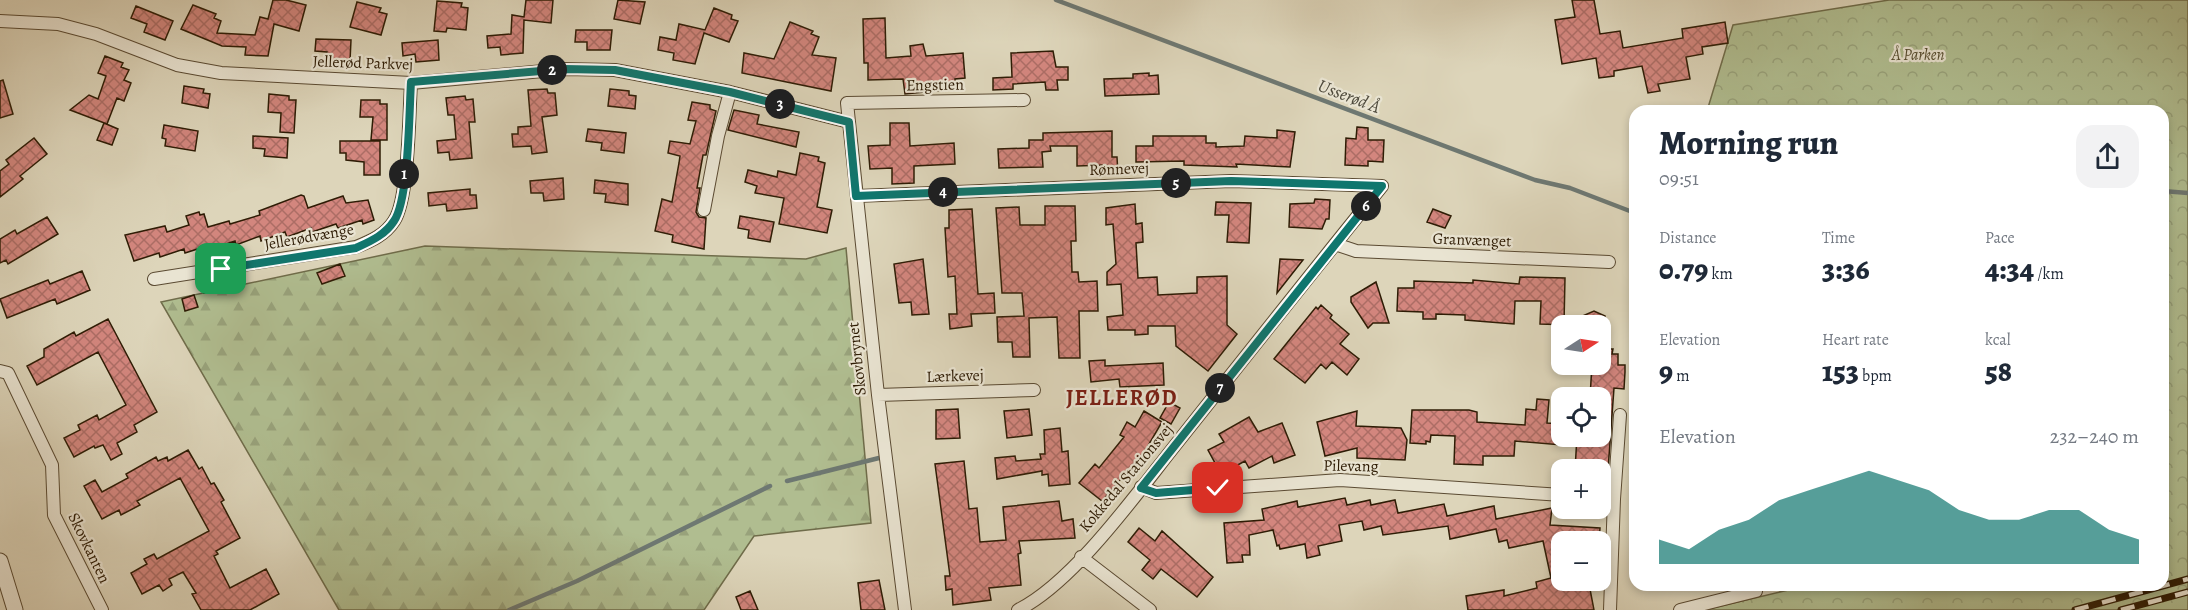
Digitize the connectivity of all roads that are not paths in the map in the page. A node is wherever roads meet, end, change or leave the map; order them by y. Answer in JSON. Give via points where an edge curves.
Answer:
{"nodes":[{"id":1,"x":0,"y":21,"type":"edge"},
{"id":2,"x":411,"y":82,"type":"junction"},
{"id":3,"x":730,"y":92,"type":"junction"},
{"id":4,"x":1024,"y":100,"type":"dead end"},
{"id":5,"x":848,"y":104,"type":"joint"},
{"id":6,"x":849,"y":122,"type":"junction"},
{"id":7,"x":1382,"y":186,"type":"joint"},
{"id":8,"x":856,"y":196,"type":"junction"},
{"id":9,"x":704,"y":210,"type":"dead end"},
{"id":10,"x":1335,"y":244,"type":"junction"},
{"id":11,"x":1609,"y":262,"type":"dead end"},
{"id":12,"x":154,"y":279,"type":"dead end"},
{"id":13,"x":0,"y":371,"type":"edge"},
{"id":14,"x":1034,"y":390,"type":"dead end"},
{"id":15,"x":878,"y":395,"type":"junction"},
{"id":16,"x":1620,"y":415,"type":"dead end"},
{"id":17,"x":1141,"y":488,"type":"junction"},
{"id":18,"x":1551,"y":494,"type":"edge"},
{"id":19,"x":1611,"y":499,"type":"edge"},
{"id":20,"x":1614,"y":499,"type":"junction"},
{"id":21,"x":1081,"y":557,"type":"junction"},
{"id":22,"x":0,"y":561,"type":"edge"},
{"id":23,"x":1756,"y":591,"type":"edge"},
{"id":24,"x":15,"y":610,"type":"edge"},
{"id":25,"x":102,"y":610,"type":"edge"},
{"id":26,"x":905,"y":610,"type":"edge"},
{"id":27,"x":1017,"y":610,"type":"edge"},
{"id":28,"x":1150,"y":610,"type":"edge"},
{"id":29,"x":1610,"y":610,"type":"edge"},
{"id":30,"x":1680,"y":610,"type":"edge"}],
"edges":[{"from":1,"to":2,"type":"street","name":"Jellerød Parkvej","via":[[58,24],[177,65],[221,74]]},
{"from":2,"to":3,"type":"street","name":"Jellerød Parkvej","via":[[565,69],[615,70]]},
{"from":2,"to":12,"type":"street","name":"Jellerødvænge","via":[[402,196],[395,220],[377,239],[356,248]]},
{"from":3,"to":6,"type":"street","name":"Jellerød Parkvej"},
{"from":3,"to":9,"type":"street"},
{"from":4,"to":5,"type":"street","name":"Engstien"},
{"from":5,"to":6,"type":"street","name":"Skovbrynet"},
{"from":6,"to":8,"type":"street","name":"Skovbrynet"},
{"from":7,"to":8,"type":"street","name":"Rønnevej","via":[[1231,181]]},
{"from":7,"to":10,"type":"street","name":"Kokkedal Stationsvej"},
{"from":8,"to":15,"type":"street","name":"Skovbrynet"},
{"from":10,"to":11,"type":"street","name":"Granvænget","via":[[1356,251]]},
{"from":10,"to":17,"type":"street","name":"Kokkedal Stationsvej"},
{"from":13,"to":25,"type":"street","name":"Skovkanten","via":[[8,373],[52,465],[54,515]]},
{"from":14,"to":15,"type":"street","name":"Lærkevej"},
{"from":15,"to":26,"type":"street","name":"Skovbrynet"},
{"from":16,"to":20,"type":"street"},
{"from":17,"to":18,"type":"street","name":"Pilevang","via":[[1156,493],[1340,480]]},
{"from":17,"to":21,"type":"street","name":"Kokkedal Stationsvej"},
{"from":19,"to":20,"type":"street"},
{"from":20,"to":29,"type":"street"},
{"from":21,"to":27,"type":"street","name":"Kokkedal Stationsvej","via":[[1048,592]]},
{"from":21,"to":28,"type":"street"},
{"from":22,"to":24,"type":"street"},
{"from":23,"to":30,"type":"street"}]}
